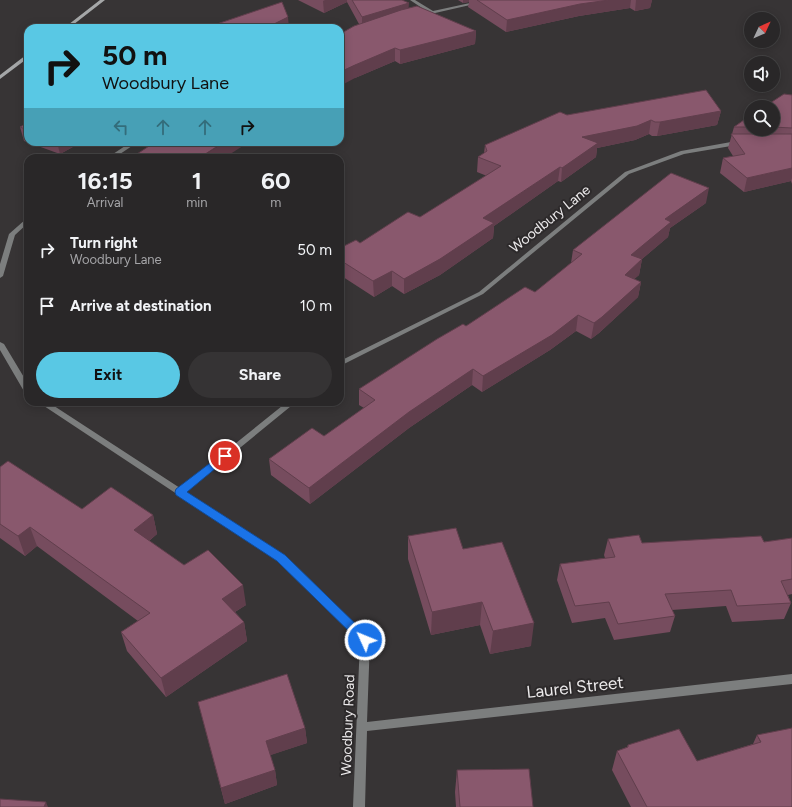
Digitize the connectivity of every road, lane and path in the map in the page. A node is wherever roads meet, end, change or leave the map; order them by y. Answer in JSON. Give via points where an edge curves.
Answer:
{"nodes":[{"id":1,"x":103,"y":0,"type":"edge"},
{"id":2,"x":412,"y":0,"type":"edge"},
{"id":3,"x":490,"y":0,"type":"edge"},
{"id":4,"x":432,"y":13,"type":"junction"},
{"id":5,"x":419,"y":16,"type":"edge"},
{"id":6,"x":71,"y":24,"type":"edge"},
{"id":7,"x":24,"y":59,"type":"edge"},
{"id":8,"x":0,"y":77,"type":"edge"},
{"id":9,"x":747,"y":144,"type":"edge"},
{"id":10,"x":129,"y":146,"type":"edge"},
{"id":11,"x":116,"y":154,"type":"edge"},
{"id":12,"x":24,"y":224,"type":"edge"},
{"id":13,"x":0,"y":276,"type":"edge"},
{"id":14,"x":0,"y":344,"type":"edge"},
{"id":15,"x":344,"y":362,"type":"edge"},
{"id":16,"x":24,"y":384,"type":"edge"},
{"id":17,"x":48,"y":406,"type":"edge"},
{"id":18,"x":287,"y":406,"type":"edge"},
{"id":19,"x":180,"y":492,"type":"junction"},
{"id":20,"x":792,"y":679,"type":"edge"},
{"id":21,"x":362,"y":727,"type":"junction"},
{"id":22,"x":359,"y":807,"type":"edge"}],
"edges":[{"from":1,"to":6,"type":"street"},
{"from":2,"to":4,"type":"street"},
{"from":3,"to":4,"type":"street"},
{"from":4,"to":5,"type":"street"},
{"from":7,"to":8,"type":"street"},
{"from":9,"to":15,"type":"street","name":"Woodbury Lane","via":[[683,152],[627,172],[481,293]]},
{"from":10,"to":11,"type":"street"},
{"from":12,"to":13,"type":"street","via":[[12,234]]},
{"from":14,"to":16,"type":"street"},
{"from":17,"to":19,"type":"street","name":"Woodbury Road"},
{"from":18,"to":19,"type":"street"},
{"from":19,"to":21,"type":"street","name":"Woodbury Road","via":[[281,558],[365,640]]},
{"from":20,"to":21,"type":"street","name":"Laurel Street"},
{"from":21,"to":22,"type":"street","name":"Woodbury Road"}]}
